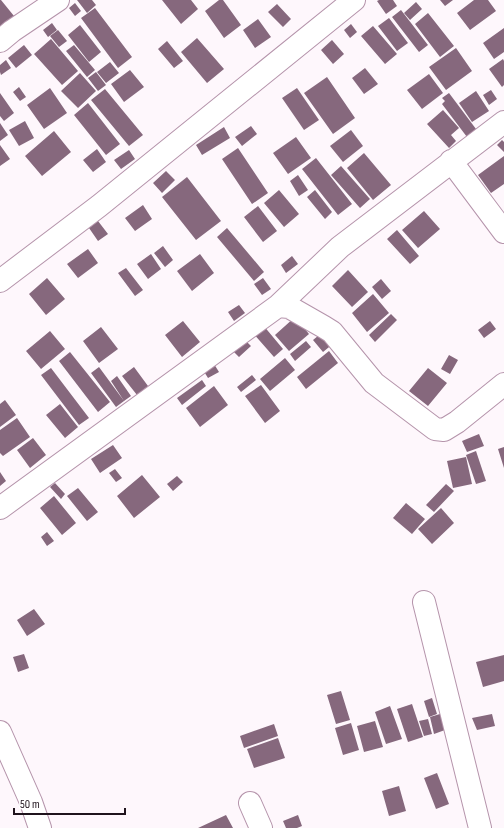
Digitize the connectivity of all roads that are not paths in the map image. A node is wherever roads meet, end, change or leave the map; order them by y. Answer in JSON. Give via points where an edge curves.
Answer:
{"nodes":[{"id":1,"x":58,"y":0,"type":"edge"},
{"id":2,"x":354,"y":0,"type":"edge"},
{"id":3,"x":0,"y":41,"type":"edge"},
{"id":4,"x":504,"y":122,"type":"edge"},
{"id":5,"x":452,"y":161,"type":"junction"},
{"id":6,"x":504,"y":232,"type":"edge"},
{"id":7,"x":0,"y":281,"type":"edge"},
{"id":8,"x":278,"y":306,"type":"junction"},
{"id":9,"x":504,"y":384,"type":"edge"},
{"id":10,"x":0,"y":508,"type":"edge"},
{"id":11,"x":424,"y":602,"type":"dead end"},
{"id":12,"x":0,"y":732,"type":"edge"},
{"id":13,"x":250,"y":803,"type":"dead end"},
{"id":14,"x":40,"y":828,"type":"edge"},
{"id":15,"x":261,"y":828,"type":"edge"},
{"id":16,"x":480,"y":828,"type":"edge"}],
"edges":[{"from":1,"to":3,"type":"street"},
{"from":2,"to":7,"type":"street","via":[[99,206]]},
{"from":4,"to":5,"type":"street"},
{"from":5,"to":6,"type":"street"},
{"from":5,"to":8,"type":"street","via":[[340,247]]},
{"from":8,"to":9,"type":"street","via":[[289,307],[332,332],[374,383],[435,429],[444,430],[457,422]]},
{"from":8,"to":10,"type":"street"},
{"from":11,"to":16,"type":"street"},
{"from":12,"to":14,"type":"street"},
{"from":13,"to":15,"type":"street"}]}
